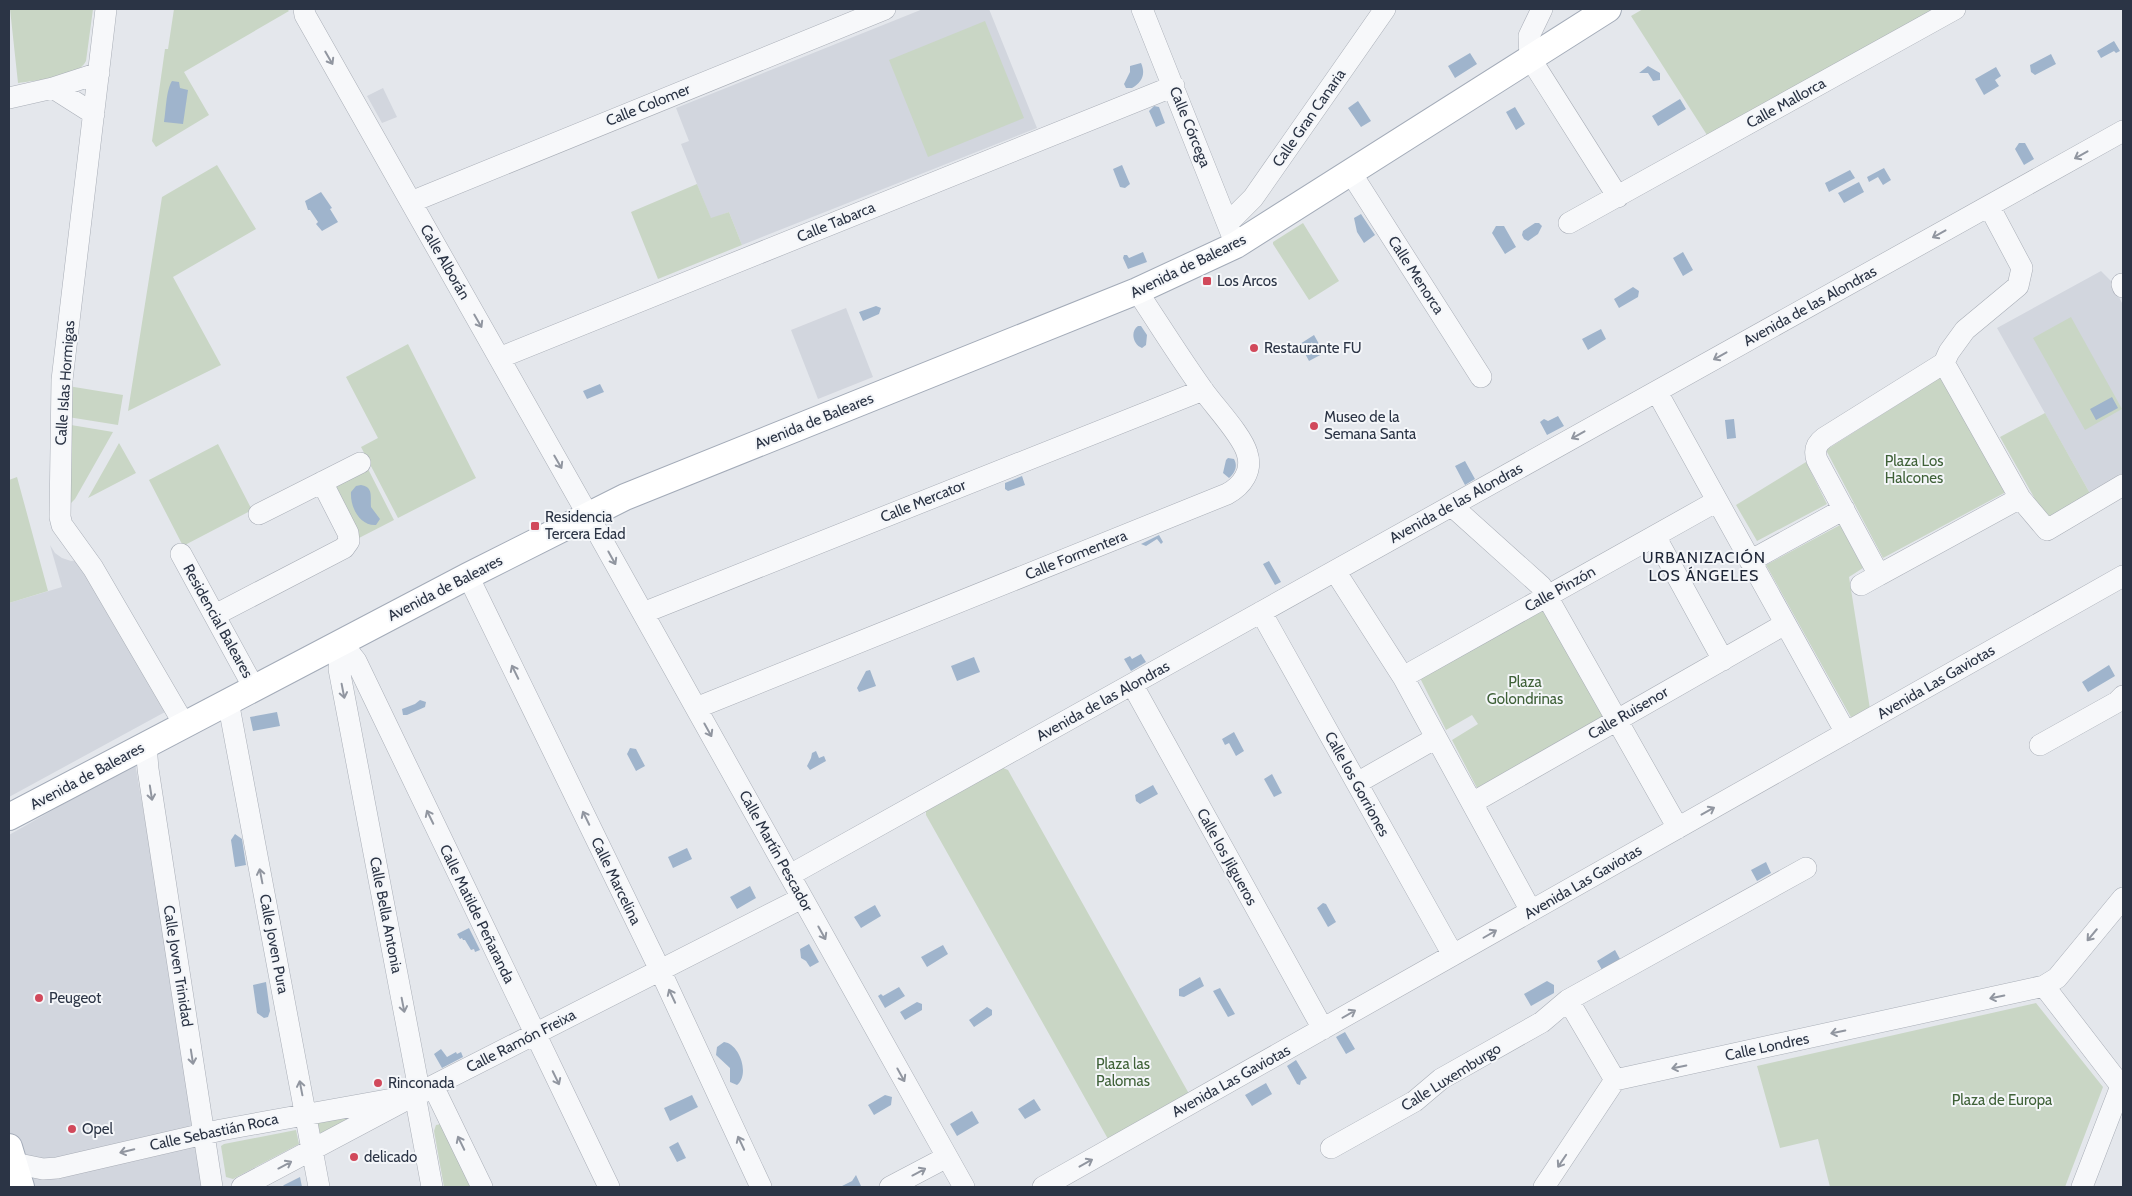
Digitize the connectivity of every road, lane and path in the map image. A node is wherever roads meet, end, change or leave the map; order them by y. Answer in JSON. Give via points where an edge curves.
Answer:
{"nodes":[{"id":1,"x":106,"y":9,"type":"edge"},
{"id":2,"x":304,"y":9,"type":"edge"},
{"id":3,"x":885,"y":9,"type":"edge"},
{"id":4,"x":1142,"y":9,"type":"edge"},
{"id":5,"x":1385,"y":9,"type":"edge"},
{"id":6,"x":1542,"y":9,"type":"edge"},
{"id":7,"x":1608,"y":9,"type":"edge"},
{"id":8,"x":1955,"y":9,"type":"edge"},
{"id":9,"x":1530,"y":58,"type":"junction"},
{"id":10,"x":99,"y":72,"type":"junction"},
{"id":11,"x":1174,"y":86,"type":"junction"},
{"id":12,"x":53,"y":88,"type":"junction"},
{"id":13,"x":9,"y":98,"type":"edge"},
{"id":14,"x":94,"y":114,"type":"junction"},
{"id":15,"x":2123,"y":132,"type":"edge"},
{"id":16,"x":1351,"y":173,"type":"junction"},
{"id":17,"x":1618,"y":197,"type":"junction"},
{"id":18,"x":411,"y":202,"type":"junction"},
{"id":19,"x":1989,"y":206,"type":"junction"},
{"id":20,"x":1569,"y":224,"type":"dead end"},
{"id":21,"x":1232,"y":234,"type":"junction"},
{"id":22,"x":1137,"y":291,"type":"junction"},
{"id":23,"x":499,"y":358,"type":"junction"},
{"id":24,"x":1944,"y":363,"type":"junction"},
{"id":25,"x":1481,"y":377,"type":"dead end"},
{"id":26,"x":1203,"y":390,"type":"junction"},
{"id":27,"x":1657,"y":392,"type":"junction"},
{"id":28,"x":360,"y":463,"type":"dead end"},
{"id":29,"x":322,"y":482,"type":"junction"},
{"id":30,"x":2123,"y":485,"type":"edge"},
{"id":31,"x":2020,"y":498,"type":"junction"},
{"id":32,"x":1717,"y":501,"type":"junction"},
{"id":33,"x":1452,"y":506,"type":"junction"},
{"id":34,"x":1844,"y":509,"type":"junction"},
{"id":35,"x":259,"y":514,"type":"dead end"},
{"id":36,"x":588,"y":515,"type":"junction"},
{"id":37,"x":1655,"y":536,"type":"junction"},
{"id":38,"x":181,"y":554,"type":"dead end"},
{"id":39,"x":1750,"y":561,"type":"junction"},
{"id":40,"x":1335,"y":571,"type":"junction"},
{"id":41,"x":468,"y":576,"type":"junction"},
{"id":42,"x":2123,"y":576,"type":"edge"},
{"id":43,"x":1547,"y":596,"type":"junction"},
{"id":44,"x":1261,"y":612,"type":"junction"},
{"id":45,"x":643,"y":613,"type":"junction"},
{"id":46,"x":215,"y":615,"type":"junction"},
{"id":47,"x":1785,"y":624,"type":"junction"},
{"id":48,"x":341,"y":642,"type":"junction"},
{"id":49,"x":1723,"y":660,"type":"junction"},
{"id":50,"x":1403,"y":677,"type":"junction"},
{"id":51,"x":1132,"y":684,"type":"junction"},
{"id":52,"x":254,"y":688,"type":"junction"},
{"id":53,"x":2123,"y":696,"type":"edge"},
{"id":54,"x":228,"y":702,"type":"junction"},
{"id":55,"x":696,"y":708,"type":"junction"},
{"id":56,"x":1617,"y":720,"type":"junction"},
{"id":57,"x":184,"y":724,"type":"junction"},
{"id":58,"x":1846,"y":733,"type":"junction"},
{"id":59,"x":1436,"y":738,"type":"junction"},
{"id":60,"x":146,"y":745,"type":"junction"},
{"id":61,"x":2040,"y":745,"type":"dead end"},
{"id":62,"x":1357,"y":783,"type":"junction"},
{"id":63,"x":1472,"y":803,"type":"junction"},
{"id":64,"x":9,"y":817,"type":"edge"},
{"id":65,"x":1678,"y":828,"type":"junction"},
{"id":66,"x":1806,"y":868,"type":"dead end"},
{"id":67,"x":790,"y":875,"type":"junction"},
{"id":68,"x":802,"y":898,"type":"junction"},
{"id":69,"x":2123,"y":898,"type":"edge"},
{"id":70,"x":1531,"y":912,"type":"junction"},
{"id":71,"x":1453,"y":955,"type":"junction"},
{"id":72,"x":660,"y":970,"type":"junction"},
{"id":73,"x":2044,"y":986,"type":"junction"},
{"id":74,"x":1568,"y":1000,"type":"junction"},
{"id":75,"x":1323,"y":1029,"type":"junction"},
{"id":76,"x":534,"y":1035,"type":"junction"},
{"id":77,"x":1615,"y":1080,"type":"junction"},
{"id":78,"x":2122,"y":1086,"type":"edge"},
{"id":79,"x":424,"y":1091,"type":"junction"},
{"id":80,"x":306,"y":1114,"type":"junction"},
{"id":81,"x":204,"y":1134,"type":"junction"},
{"id":82,"x":1331,"y":1148,"type":"dead end"},
{"id":83,"x":313,"y":1150,"type":"junction"},
{"id":84,"x":947,"y":1157,"type":"junction"},
{"id":85,"x":14,"y":1166,"type":"edge"},
{"id":86,"x":212,"y":1187,"type":"edge"},
{"id":87,"x":242,"y":1187,"type":"edge"},
{"id":88,"x":320,"y":1187,"type":"edge"},
{"id":89,"x":432,"y":1187,"type":"edge"},
{"id":90,"x":482,"y":1187,"type":"edge"},
{"id":91,"x":609,"y":1187,"type":"edge"},
{"id":92,"x":761,"y":1187,"type":"edge"},
{"id":93,"x":890,"y":1187,"type":"edge"},
{"id":94,"x":964,"y":1187,"type":"edge"},
{"id":95,"x":1043,"y":1187,"type":"edge"},
{"id":96,"x":1544,"y":1187,"type":"edge"},
{"id":97,"x":2082,"y":1187,"type":"edge"}],
"edges":[{"from":1,"to":10,"type":"street","name":"Calle Islas Hormigas"},
{"from":2,"to":18,"type":"street","name":"Calle Alborán","one_way":true,"via":[[305,16]]},
{"from":3,"to":18,"type":"street","name":"Calle Colomer"},
{"from":4,"to":11,"type":"street","name":"Calle Córcega"},
{"from":5,"to":21,"type":"street","name":"Calle Gran Canaria","via":[[1253,198]]},
{"from":6,"to":9,"type":"street","via":[[1529,36]]},
{"from":7,"to":9,"type":"main road","name":"Avenida de Baleares"},
{"from":8,"to":17,"type":"street","name":"Calle Mallorca"},
{"from":9,"to":16,"type":"main road","name":"Avenida de Baleares"},
{"from":9,"to":17,"type":"street"},
{"from":10,"to":12,"type":"street"},
{"from":10,"to":14,"type":"street","name":"Calle Islas Hormigas"},
{"from":11,"to":21,"type":"street","name":"Calle Córcega"},
{"from":11,"to":23,"type":"street","name":"Calle Tabarca"},
{"from":12,"to":13,"type":"street"},
{"from":12,"to":14,"type":"street"},
{"from":14,"to":57,"type":"street","name":"Calle Islas Hormigas","via":[[62,380],[60,517]]},
{"from":15,"to":19,"type":"street","name":"Avenida de las Alondras","one_way":true},
{"from":16,"to":21,"type":"main road","name":"Avenida de Baleares"},
{"from":16,"to":25,"type":"street","name":"Calle Menorca"},
{"from":17,"to":20,"type":"street","name":"Calle Mallorca"},
{"from":18,"to":23,"type":"street","name":"Calle Alborán","one_way":true},
{"from":19,"to":24,"type":"street","via":[[2022,268],[2018,286],[1965,330]]},
{"from":19,"to":27,"type":"street","name":"Avenida de las Alondras","one_way":true},
{"from":21,"to":22,"type":"main road","name":"Avenida de Baleares"},
{"from":22,"to":26,"type":"street","name":"Calle Formentera"},
{"from":22,"to":36,"type":"main road","name":"Avenida de Baleares"},
{"from":23,"to":36,"type":"street","name":"Calle Alborán","one_way":true},
{"from":24,"to":31,"type":"street"},
{"from":24,"to":34,"type":"street","via":[[1817,445],[1817,460]]},
{"from":26,"to":45,"type":"street","name":"Calle Mercator"},
{"from":26,"to":55,"type":"street","name":"Calle Formentera","via":[[1247,453],[1249,462],[1245,478],[1235,490]]},
{"from":27,"to":32,"type":"street"},
{"from":27,"to":33,"type":"street","name":"Avenida de las Alondras","one_way":true},
{"from":28,"to":29,"type":"street"},
{"from":29,"to":35,"type":"street"},
{"from":29,"to":46,"type":"street","via":[[348,533],[347,545]]},
{"from":30,"to":31,"type":"street","via":[[2047,530]]},
{"from":31,"to":34,"type":"street","via":[[1870,580]]},
{"from":32,"to":37,"type":"street","name":"Calle Pinzón"},
{"from":32,"to":39,"type":"street"},
{"from":33,"to":40,"type":"street","name":"Avenida de las Alondras"},
{"from":33,"to":43,"type":"street","via":[[1541,586]]},
{"from":34,"to":39,"type":"street"},
{"from":36,"to":41,"type":"main road","name":"Avenida de Baleares"},
{"from":36,"to":45,"type":"street","name":"Calle Martín Pescador","one_way":true},
{"from":37,"to":43,"type":"street","name":"Calle Pinzón"},
{"from":37,"to":49,"type":"street"},
{"from":38,"to":46,"type":"street","name":"Residencial Baleares"},
{"from":39,"to":47,"type":"street"},
{"from":40,"to":44,"type":"street","name":"Avenida de las Alondras"},
{"from":40,"to":50,"type":"street"},
{"from":41,"to":48,"type":"main road","name":"Avenida de Baleares"},
{"from":72,"to":41,"type":"street","name":"Calle Marcelina","one_way":true},
{"from":42,"to":58,"type":"street","name":"Avenida Las Gaviotas"},
{"from":43,"to":50,"type":"street","name":"Calle Pinzón"},
{"from":43,"to":56,"type":"street"},
{"from":44,"to":51,"type":"street","name":"Avenida de las Alondras"},
{"from":44,"to":62,"type":"street","name":"Calle los Gorriones"},
{"from":45,"to":55,"type":"street","name":"Calle Martín Pescador"},
{"from":46,"to":52,"type":"street","name":"Residencial Baleares"},
{"from":47,"to":49,"type":"street","name":"Calle Ruisenor"},
{"from":47,"to":58,"type":"street"},
{"from":48,"to":52,"type":"main road","name":"Avenida de Baleares"},
{"from":76,"to":48,"type":"street","name":"Calle Matilde Peñaranda","one_way":true,"via":[[356,661]]},
{"from":48,"to":79,"type":"street","name":"Calle Bella Antonia","one_way":true,"via":[[339,669],[417,1079]]},
{"from":49,"to":56,"type":"street","name":"Calle Ruisenor"},
{"from":50,"to":59,"type":"street"},
{"from":51,"to":67,"type":"street","name":"Avenida de las Alondras"},
{"from":51,"to":75,"type":"street","name":"Calle los Jilgueros"},
{"from":52,"to":54,"type":"main road","name":"Avenida de Baleares"},
{"from":53,"to":61,"type":"street"},
{"from":54,"to":57,"type":"main road","name":"Avenida de Baleares"},
{"from":80,"to":54,"type":"street","name":"Calle Joven Pura","one_way":true},
{"from":55,"to":67,"type":"street","name":"Calle Martín Pescador","one_way":true},
{"from":56,"to":63,"type":"street","name":"Calle Ruisenor"},
{"from":56,"to":65,"type":"street"},
{"from":57,"to":60,"type":"main road","name":"Avenida de Baleares"},
{"from":65,"to":58,"type":"street","name":"Avenida Las Gaviotas","one_way":true},
{"from":59,"to":62,"type":"street"},
{"from":59,"to":63,"type":"street"},
{"from":60,"to":64,"type":"main road","name":"Avenida de Baleares"},
{"from":60,"to":81,"type":"street","name":"Calle Joven Trinidad","one_way":true},
{"from":62,"to":71,"type":"street","name":"Calle los Gorriones"},
{"from":63,"to":70,"type":"street"},
{"from":65,"to":70,"type":"street","name":"Avenida Las Gaviotas"},
{"from":66,"to":74,"type":"street","name":"Calle Luxemburgo"},
{"from":67,"to":68,"type":"street","name":"Calle Martín Pescador"},
{"from":68,"to":72,"type":"street","name":"Calle Ramón Freixa"},
{"from":68,"to":84,"type":"street","name":"Calle Martín Pescador","one_way":true},
{"from":69,"to":73,"type":"street","name":"Calle Londres","one_way":true,"via":[[2057,978]]},
{"from":71,"to":70,"type":"street","name":"Avenida Las Gaviotas","one_way":true},
{"from":75,"to":71,"type":"street","name":"Avenida Las Gaviotas","one_way":true},
{"from":72,"to":76,"type":"street","name":"Calle Ramón Freixa"},
{"from":92,"to":72,"type":"street","name":"Calle Marcelina","one_way":true},
{"from":73,"to":77,"type":"street","name":"Calle Londres","one_way":true},
{"from":73,"to":78,"type":"street"},
{"from":74,"to":77,"type":"street"},
{"from":74,"to":82,"type":"street","name":"Calle Luxemburgo","via":[[1542,1022],[1441,1079],[1415,1101]]},
{"from":95,"to":75,"type":"street","name":"Avenida Las Gaviotas","one_way":true},
{"from":76,"to":79,"type":"street","name":"Calle Ramón Freixa"},
{"from":76,"to":91,"type":"street","name":"Calle Matilde Peñaranda","one_way":true},
{"from":77,"to":96,"type":"street","one_way":true},
{"from":78,"to":97,"type":"street"},
{"from":79,"to":80,"type":"street","name":"Calle Sebastián Roca"},
{"from":79,"to":83,"type":"street","name":"Calle Ramón Freixa"},
{"from":79,"to":89,"type":"street","name":"Calle Bella Antonia"},
{"from":90,"to":79,"type":"street","one_way":true},
{"from":80,"to":81,"type":"street","name":"Calle Sebastián Roca"},
{"from":80,"to":83,"type":"street","name":"Calle Joven Pura"},
{"from":81,"to":85,"type":"street","name":"Calle Sebastián Roca","one_way":true,"via":[[57,1168]]},
{"from":81,"to":86,"type":"street","name":"Calle Joven Trinidad"},
{"from":87,"to":83,"type":"street","name":"Calle Ramón Freixa","one_way":true},
{"from":83,"to":88,"type":"street","name":"Calle Joven Pura"},
{"from":93,"to":84,"type":"street","one_way":true},
{"from":84,"to":94,"type":"street","name":"Calle Martín Pescador"}]}
